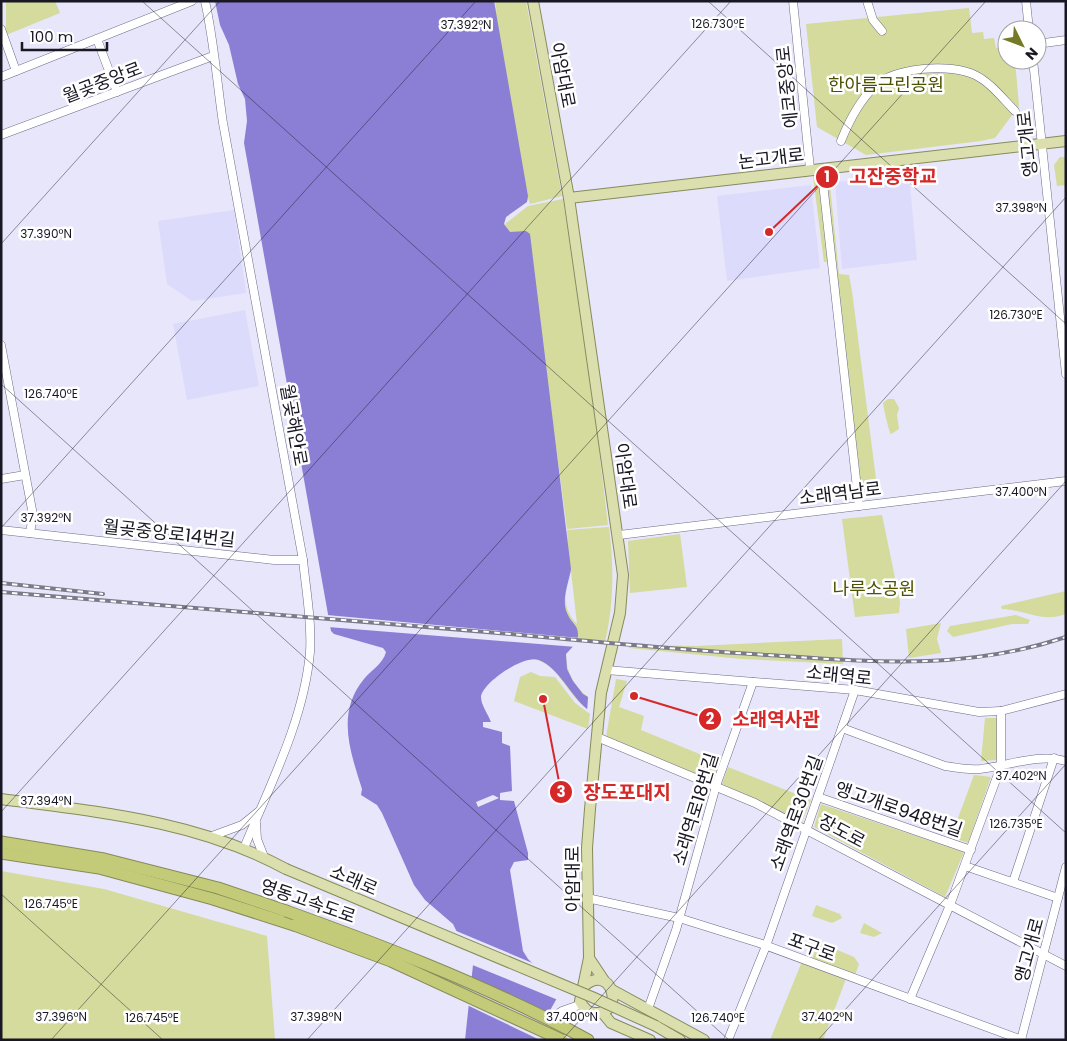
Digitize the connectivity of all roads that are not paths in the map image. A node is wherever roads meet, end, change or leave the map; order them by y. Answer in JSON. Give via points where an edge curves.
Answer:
{"nodes":[{"id":1,"x":166,"y":1,"type":"edge"},
{"id":2,"x":192,"y":1,"type":"edge"},
{"id":3,"x":205,"y":1,"type":"edge"},
{"id":4,"x":533,"y":1,"type":"edge"},
{"id":5,"x":793,"y":1,"type":"edge"},
{"id":6,"x":867,"y":1,"type":"edge"},
{"id":7,"x":1026,"y":1,"type":"edge"},
{"id":8,"x":169,"y":10,"type":"junction"},
{"id":9,"x":1029,"y":20,"type":"edge"},
{"id":10,"x":1,"y":29,"type":"edge"},
{"id":11,"x":882,"y":31,"type":"dead end"},
{"id":12,"x":97,"y":39,"type":"junction"},
{"id":13,"x":1066,"y":40,"type":"edge"},
{"id":14,"x":1047,"y":43,"type":"edge"},
{"id":15,"x":213,"y":56,"type":"junction"},
{"id":16,"x":1034,"y":70,"type":"edge"},
{"id":17,"x":16,"y":71,"type":"junction"},
{"id":18,"x":1,"y":77,"type":"edge"},
{"id":19,"x":117,"y":92,"type":"junction"},
{"id":20,"x":1015,"y":111,"type":"dead end"},
{"id":21,"x":1,"y":135,"type":"edge"},
{"id":22,"x":841,"y":141,"type":"dead end"},
{"id":23,"x":1066,"y":141,"type":"edge"},
{"id":24,"x":1042,"y":144,"type":"junction"},
{"id":25,"x":810,"y":169,"type":"junction"},
{"id":26,"x":822,"y":174,"type":"dead end"},
{"id":27,"x":569,"y":198,"type":"junction"},
{"id":28,"x":1,"y":345,"type":"edge"},
{"id":29,"x":1066,"y":374,"type":"edge"},
{"id":30,"x":25,"y":475,"type":"junction"},
{"id":31,"x":1,"y":479,"type":"edge"},
{"id":32,"x":1066,"y":481,"type":"edge"},
{"id":33,"x":859,"y":506,"type":"junction"},
{"id":34,"x":1,"y":530,"type":"edge"},
{"id":35,"x":30,"y":533,"type":"junction"},
{"id":36,"x":619,"y":535,"type":"junction"},
{"id":37,"x":303,"y":560,"type":"junction"},
{"id":38,"x":606,"y":670,"type":"junction"},
{"id":39,"x":753,"y":682,"type":"junction"},
{"id":40,"x":855,"y":690,"type":"junction"},
{"id":41,"x":1066,"y":694,"type":"edge"},
{"id":42,"x":1001,"y":711,"type":"junction"},
{"id":43,"x":842,"y":728,"type":"junction"},
{"id":44,"x":597,"y":737,"type":"junction"},
{"id":45,"x":1054,"y":758,"type":"junction"},
{"id":46,"x":1066,"y":761,"type":"edge"},
{"id":47,"x":1001,"y":766,"type":"junction"},
{"id":48,"x":716,"y":786,"type":"junction"},
{"id":49,"x":818,"y":797,"type":"junction"},
{"id":50,"x":1,"y":799,"type":"edge"},
{"id":51,"x":258,"y":813,"type":"junction"},
{"id":52,"x":806,"y":829,"type":"junction"},
{"id":53,"x":212,"y":836,"type":"junction"},
{"id":54,"x":1,"y":842,"type":"edge"},
{"id":55,"x":244,"y":848,"type":"junction"},
{"id":56,"x":970,"y":850,"type":"junction"},
{"id":57,"x":1,"y":853,"type":"edge"},
{"id":58,"x":264,"y":857,"type":"junction"},
{"id":59,"x":965,"y":866,"type":"junction"},
{"id":60,"x":1066,"y":867,"type":"edge"},
{"id":61,"x":1013,"y":882,"type":"junction"},
{"id":62,"x":587,"y":898,"type":"junction"},
{"id":63,"x":1058,"y":898,"type":"junction"},
{"id":64,"x":950,"y":905,"type":"junction"},
{"id":65,"x":679,"y":918,"type":"junction"},
{"id":66,"x":766,"y":946,"type":"junction"},
{"id":67,"x":1042,"y":956,"type":"junction"},
{"id":68,"x":589,"y":958,"type":"junction"},
{"id":69,"x":1066,"y":966,"type":"edge"},
{"id":70,"x":604,"y":982,"type":"junction"},
{"id":71,"x":584,"y":986,"type":"junction"},
{"id":72,"x":612,"y":990,"type":"junction"},
{"id":73,"x":910,"y":999,"type":"junction"},
{"id":74,"x":582,"y":1004,"type":"junction"},
{"id":75,"x":648,"y":1009,"type":"junction"},
{"id":76,"x":602,"y":1012,"type":"junction"},
{"id":77,"x":549,"y":1040,"type":"edge"},
{"id":78,"x":562,"y":1040,"type":"edge"},
{"id":79,"x":588,"y":1040,"type":"edge"},
{"id":80,"x":650,"y":1040,"type":"edge"},
{"id":81,"x":680,"y":1040,"type":"edge"},
{"id":82,"x":704,"y":1040,"type":"edge"},
{"id":83,"x":728,"y":1040,"type":"edge"},
{"id":84,"x":1021,"y":1040,"type":"edge"}],
"edges":[{"from":1,"to":8,"type":"street"},
{"from":2,"to":8,"type":"street"},
{"from":3,"to":15,"type":"street","name":"월곶해안로"},
{"from":4,"to":27,"type":"main road","name":"아암대로"},
{"from":5,"to":25,"type":"street","name":"에코중앙로"},
{"from":6,"to":11,"type":"street","via":[[872,20]]},
{"from":7,"to":9,"type":"street"},
{"from":8,"to":12,"type":"street"},
{"from":10,"to":17,"type":"street"},
{"from":12,"to":17,"type":"street"},
{"from":12,"to":19,"type":"street"},
{"from":13,"to":14,"type":"street"},
{"from":15,"to":19,"type":"street","name":"월곶중앙로"},
{"from":15,"to":37,"type":"street","name":"월곶해안로"},
{"from":16,"to":24,"type":"street","name":"앵고개로"},
{"from":17,"to":18,"type":"street"},
{"from":19,"to":21,"type":"street","name":"월곶중앙로"},
{"from":20,"to":22,"type":"street","via":[[976,75],[948,68],[924,69],[876,85],[855,111]]},
{"from":23,"to":24,"type":"main road","name":"논고개로"},
{"from":24,"to":25,"type":"main road","name":"논고개로"},
{"from":24,"to":29,"type":"street","name":"앵고개로"},
{"from":25,"to":27,"type":"main road","name":"논고개로"},
{"from":26,"to":33,"type":"street"},
{"from":27,"to":36,"type":"main road","name":"아암대로"},
{"from":28,"to":30,"type":"street"},
{"from":30,"to":31,"type":"street"},
{"from":30,"to":35,"type":"street","via":[[33,515]]},
{"from":32,"to":33,"type":"street","name":"소래역남로"},
{"from":33,"to":36,"type":"street","name":"소래역남로"},
{"from":34,"to":35,"type":"street","name":"월곶중앙로14번길"},
{"from":35,"to":37,"type":"street","name":"월곶중앙로14번길","via":[[274,560]]},
{"from":36,"to":38,"type":"main road","name":"아암대로","via":[[623,575],[620,613]]},
{"from":37,"to":51,"type":"street","name":"월곶해안로","via":[[310,652],[302,697]]},
{"from":38,"to":39,"type":"street","name":"소래역로"},
{"from":38,"to":44,"type":"main road","name":"아암대로"},
{"from":39,"to":40,"type":"street","name":"소래역로"},
{"from":39,"to":48,"type":"street","name":"소래역로18번길"},
{"from":40,"to":42,"type":"street","name":"소래역로","via":[[979,712]]},
{"from":40,"to":43,"type":"street","name":"소래역로30번길"},
{"from":41,"to":42,"type":"street","name":"소래역로"},
{"from":42,"to":47,"type":"street"},
{"from":43,"to":47,"type":"street","via":[[945,766],[978,769]]},
{"from":43,"to":49,"type":"street","name":"소래역로30번길"},
{"from":44,"to":48,"type":"street","name":"장도로"},
{"from":44,"to":62,"type":"main road","name":"아암대로","via":[[587,848]]},
{"from":45,"to":46,"type":"street"},
{"from":45,"to":47,"type":"street"},
{"from":45,"to":61,"type":"street"},
{"from":47,"to":56,"type":"street"},
{"from":48,"to":52,"type":"street","name":"장도로"},
{"from":48,"to":65,"type":"street","name":"소래역로18번길"},
{"from":49,"to":52,"type":"street","name":"소래역로30번길"},
{"from":49,"to":56,"type":"street","name":"앵고개로948번길"},
{"from":50,"to":53,"type":"main road","name":"소래로","via":[[166,823]]},
{"from":51,"to":53,"type":"street","via":[[242,825]]},
{"from":51,"to":55,"type":"street","name":"월곶해안로"},
{"from":51,"to":58,"type":"street","via":[[256,834]]},
{"from":52,"to":64,"type":"street","name":"장도로"},
{"from":52,"to":66,"type":"street","name":"소래역로30번길"},
{"from":53,"to":55,"type":"main road","name":"소래로"},
{"from":54,"to":79,"type":"highway","name":"영동고속도로","bridge":true,"via":[[104,859],[218,888],[398,951],[504,997]]},
{"from":55,"to":58,"type":"main road","name":"소래로"},
{"from":56,"to":59,"type":"street"},
{"from":57,"to":78,"type":"highway","name":"영동고속도로","bridge":true,"via":[[99,868],[294,925],[392,961]]},
{"from":58,"to":81,"type":"main road","name":"소래로","bridge":true,"via":[[608,1003]]},
{"from":59,"to":61,"type":"street","name":"앵고개로948번길"},
{"from":59,"to":64,"type":"street"},
{"from":60,"to":63,"type":"street","name":"앵고개로"},
{"from":61,"to":63,"type":"street","name":"앵고개로948번길"},
{"from":62,"to":65,"type":"street","name":"포구로"},
{"from":62,"to":68,"type":"main road","name":"아암대로"},
{"from":63,"to":67,"type":"street","name":"앵고개로"},
{"from":64,"to":67,"type":"street","name":"장도로"},
{"from":64,"to":73,"type":"street"},
{"from":65,"to":66,"type":"street","name":"포구로"},
{"from":65,"to":75,"type":"street","name":"소래역로18번길"},
{"from":66,"to":73,"type":"street","name":"포구로"},
{"from":66,"to":83,"type":"street","name":"소래역로30번길"},
{"from":67,"to":69,"type":"street","name":"장도로"},
{"from":67,"to":84,"type":"street","name":"앵고개로"},
{"from":68,"to":70,"type":"main road"},
{"from":68,"to":71,"type":"main road","name":"아암대로"},
{"from":70,"to":71,"type":"main road","via":[[594,980]]},
{"from":70,"to":72,"type":"main road"},
{"from":71,"to":74,"type":"main road","via":[[580,996]]},
{"from":72,"to":75,"type":"main road"},
{"from":72,"to":76,"type":"main road","via":[[613,1001]]},
{"from":73,"to":84,"type":"street","name":"포구로"},
{"from":74,"to":76,"type":"main road","via":[[591,1012]]},
{"from":74,"to":77,"type":"street","via":[[562,1011],[554,1018]]},
{"from":75,"to":82,"type":"main road"},
{"from":76,"to":80,"type":"main road","via":[[611,1022]]}]}
